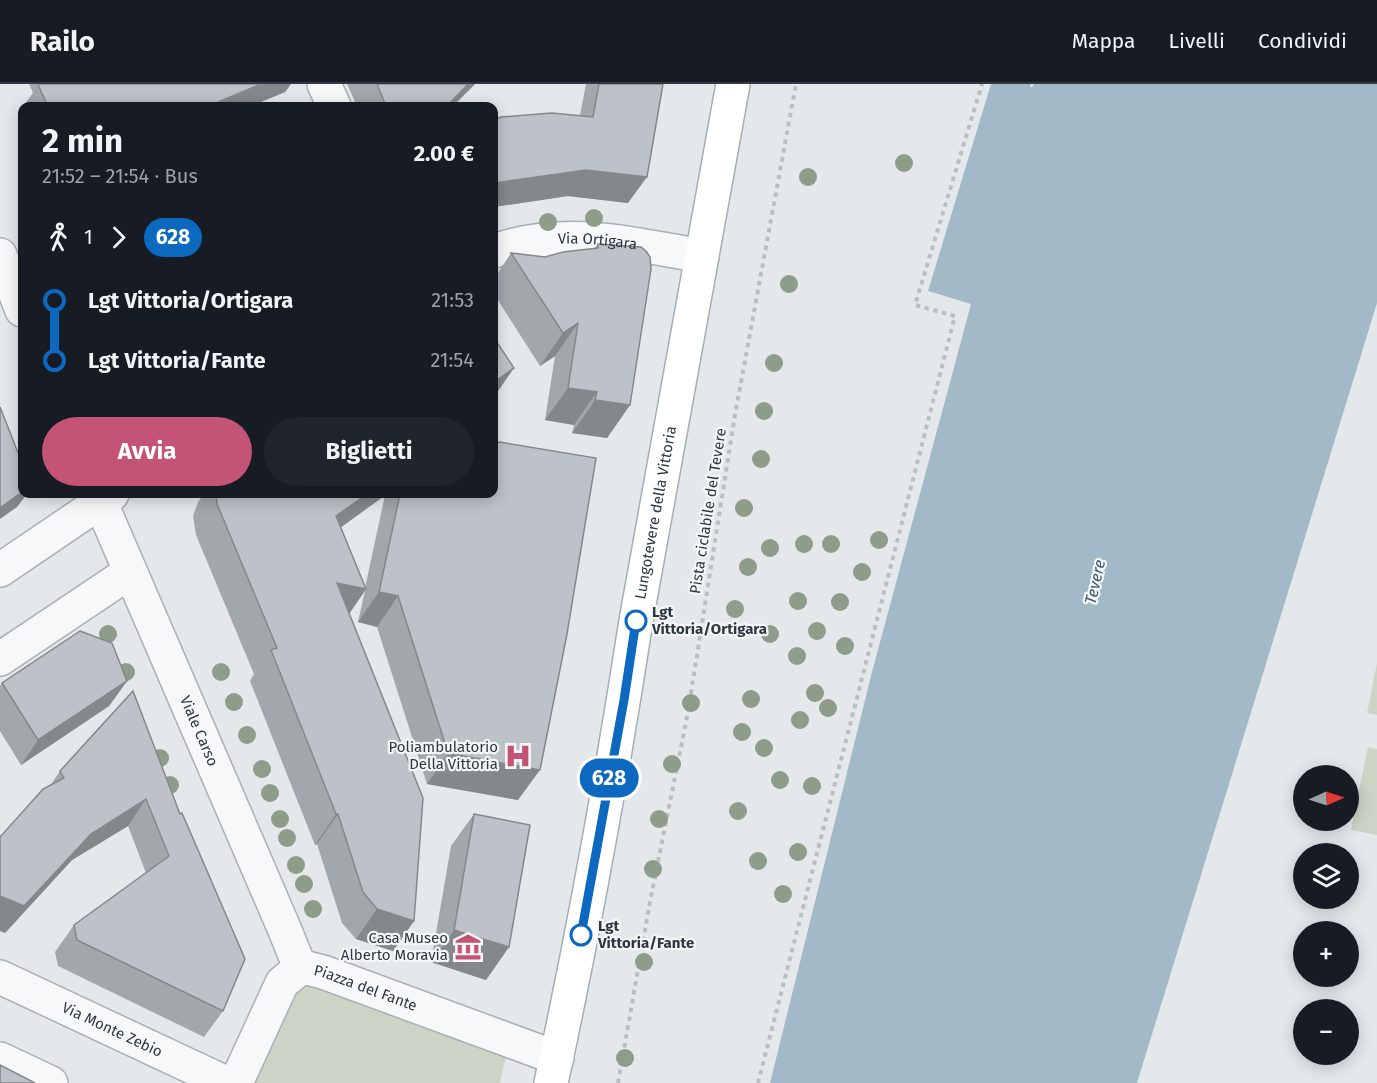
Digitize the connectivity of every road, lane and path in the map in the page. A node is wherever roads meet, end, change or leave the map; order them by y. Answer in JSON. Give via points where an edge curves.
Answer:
{"nodes":[{"id":1,"x":324,"y":84,"type":"edge"},
{"id":2,"x":733,"y":84,"type":"edge"},
{"id":3,"x":796,"y":84,"type":"edge"},
{"id":4,"x":982,"y":84,"type":"edge"},
{"id":5,"x":332,"y":102,"type":"edge"},
{"id":6,"x":498,"y":249,"type":"edge"},
{"id":7,"x":0,"y":255,"type":"edge"},
{"id":8,"x":702,"y":256,"type":"junction"},
{"id":9,"x":18,"y":300,"type":"edge"},
{"id":10,"x":100,"y":498,"type":"edge"},
{"id":11,"x":104,"y":498,"type":"edge"},
{"id":12,"x":0,"y":570,"type":"edge"},
{"id":13,"x":130,"y":572,"type":"junction"},
{"id":14,"x":0,"y":659,"type":"edge"},
{"id":15,"x":299,"y":969,"type":"junction"},
{"id":16,"x":0,"y":977,"type":"edge"},
{"id":17,"x":0,"y":1059,"type":"edge"},
{"id":18,"x":554,"y":1071,"type":"edge"},
{"id":19,"x":51,"y":1083,"type":"edge"},
{"id":20,"x":226,"y":1083,"type":"edge"},
{"id":21,"x":236,"y":1083,"type":"edge"},
{"id":22,"x":618,"y":1083,"type":"edge"},
{"id":23,"x":758,"y":1083,"type":"edge"}],
"edges":[{"from":1,"to":5,"type":"street"},
{"from":2,"to":8,"type":"main road","name":"Lungotevere della Vittoria"},
{"from":3,"to":22,"type":"path","name":"Pista ciclabile del Tevere","via":[[735,415],[688,712]]},
{"from":4,"to":23,"type":"path","via":[[915,305],[955,316]]},
{"from":6,"to":8,"type":"street","name":"Via Ortigara","via":[[571,237]]},
{"from":7,"to":9,"type":"street"},
{"from":8,"to":18,"type":"main road","name":"Lungotevere della Vittoria"},
{"from":10,"to":12,"type":"street"},
{"from":11,"to":13,"type":"street","name":"Viale Carso"},
{"from":13,"to":14,"type":"street"},
{"from":13,"to":15,"type":"street","name":"Viale Carso"},
{"from":15,"to":18,"type":"street","name":"Piazza del Fante","via":[[315,969]]},
{"from":15,"to":21,"type":"street","name":"Piazza del Fante","via":[[276,993]]},
{"from":16,"to":20,"type":"street","name":"Via Monte Zebio"},
{"from":17,"to":19,"type":"street"}]}
